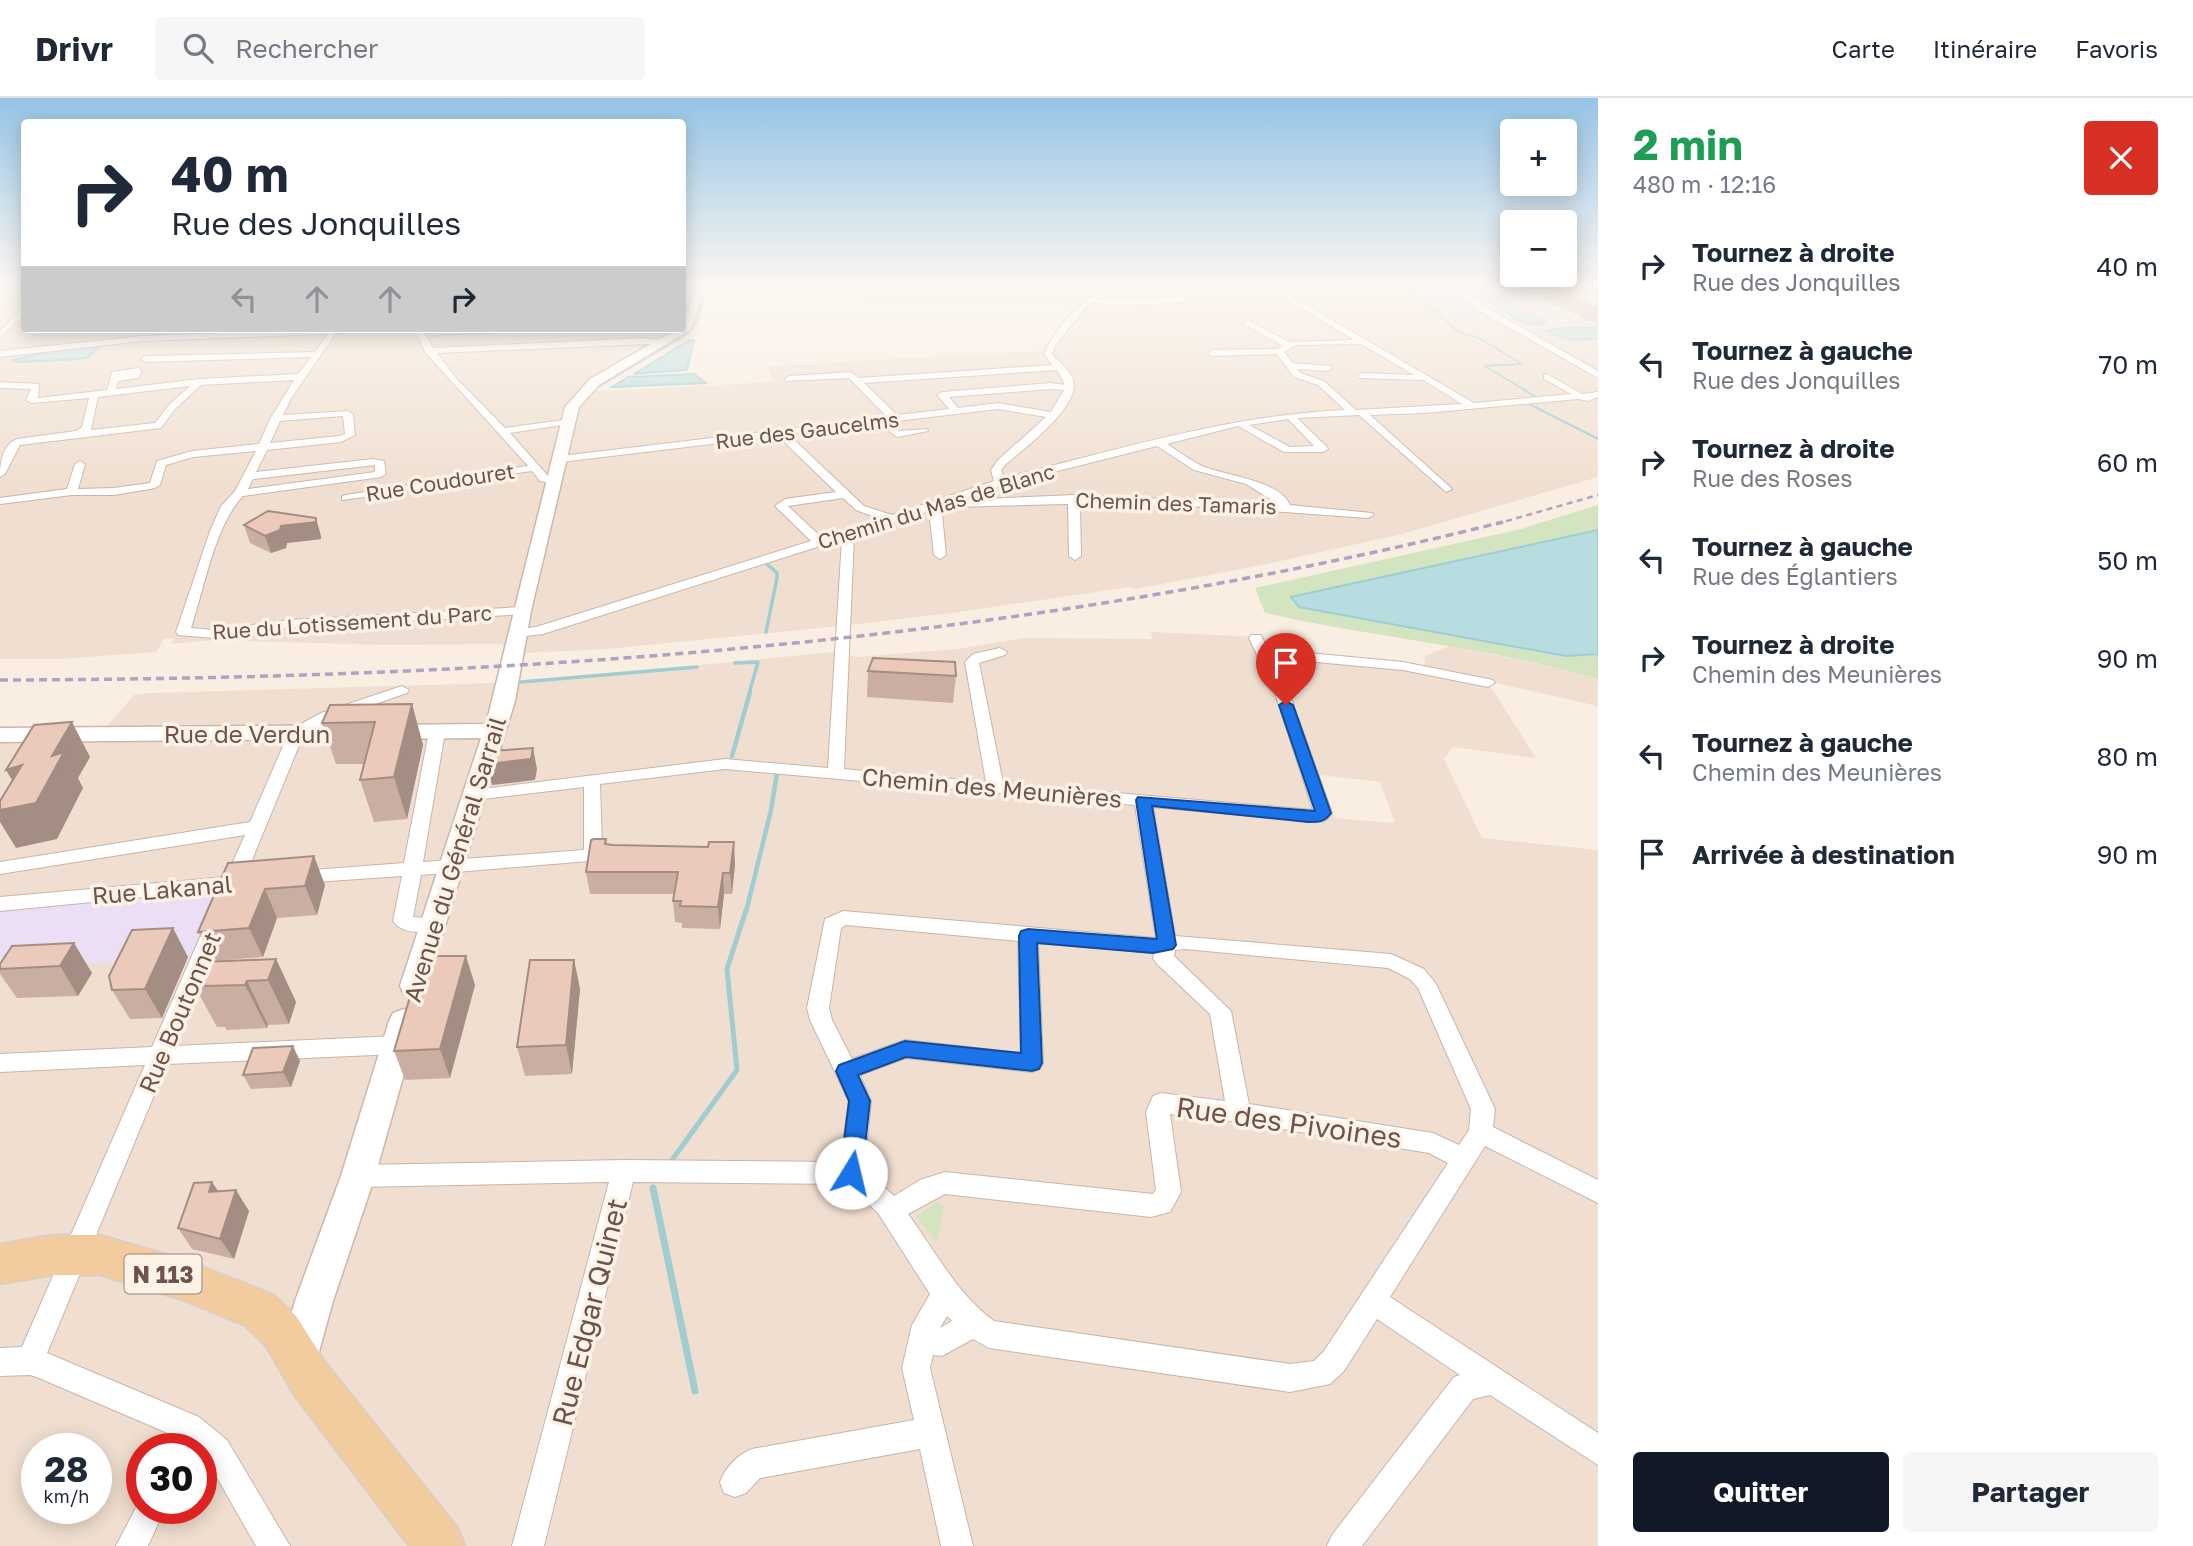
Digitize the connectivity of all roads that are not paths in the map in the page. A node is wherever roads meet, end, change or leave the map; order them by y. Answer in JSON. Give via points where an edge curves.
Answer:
{"nodes":[{"id":1,"x":317,"y":354,"type":"joint"},
{"id":2,"x":431,"y":354,"type":"edge"},
{"id":3,"x":647,"y":354,"type":"edge"},
{"id":4,"x":1048,"y":354,"type":"edge"},
{"id":5,"x":1281,"y":354,"type":"edge"},
{"id":6,"x":1382,"y":354,"type":"edge"},
{"id":7,"x":1561,"y":354,"type":"edge"},
{"id":8,"x":145,"y":359,"type":"dead end"},
{"id":9,"x":310,"y":364,"type":"junction"},
{"id":10,"x":274,"y":365,"type":"dead end"},
{"id":11,"x":1057,"y":366,"type":"junction"},
{"id":12,"x":1292,"y":366,"type":"junction"},
{"id":13,"x":1328,"y":368,"type":"dead end"},
{"id":14,"x":1598,"y":375,"type":"edge"},
{"id":15,"x":1362,"y":376,"type":"dead end"},
{"id":16,"x":301,"y":377,"type":"junction"},
{"id":17,"x":1548,"y":377,"type":"dead end"},
{"id":18,"x":1424,"y":378,"type":"junction"},
{"id":19,"x":115,"y":379,"type":"dead end"},
{"id":20,"x":789,"y":379,"type":"dead end"},
{"id":21,"x":858,"y":381,"type":"junction"},
{"id":22,"x":200,"y":382,"type":"junction"},
{"id":23,"x":0,"y":385,"type":"edge"},
{"id":24,"x":1069,"y":388,"type":"junction"},
{"id":25,"x":111,"y":393,"type":"junction"},
{"id":26,"x":94,"y":395,"type":"junction"},
{"id":27,"x":1586,"y":396,"type":"edge"},
{"id":28,"x":1473,"y":406,"type":"junction"},
{"id":29,"x":956,"y":412,"type":"junction"},
{"id":30,"x":1357,"y":412,"type":"junction"},
{"id":31,"x":1053,"y":415,"type":"junction"},
{"id":32,"x":1290,"y":416,"type":"junction"},
{"id":33,"x":275,"y":419,"type":"junction"},
{"id":34,"x":895,"y":419,"type":"junction"},
{"id":35,"x":568,"y":421,"type":"junction"},
{"id":36,"x":882,"y":421,"type":"junction"},
{"id":37,"x":1239,"y":423,"type":"junction"},
{"id":38,"x":24,"y":428,"type":"dead end"},
{"id":39,"x":502,"y":431,"type":"junction"},
{"id":40,"x":923,"y":431,"type":"dead end"},
{"id":41,"x":781,"y":433,"type":"junction"},
{"id":42,"x":79,"y":434,"type":"junction"},
{"id":43,"x":17,"y":442,"type":"junction"},
{"id":44,"x":1160,"y":444,"type":"junction"},
{"id":45,"x":263,"y":447,"type":"junction"},
{"id":46,"x":561,"y":459,"type":"junction"},
{"id":47,"x":80,"y":464,"type":"dead end"},
{"id":48,"x":534,"y":468,"type":"junction"},
{"id":49,"x":0,"y":474,"type":"edge"},
{"id":50,"x":249,"y":476,"type":"junction"},
{"id":51,"x":555,"y":481,"type":"junction"},
{"id":52,"x":1002,"y":482,"type":"junction"},
{"id":53,"x":155,"y":485,"type":"junction"},
{"id":54,"x":1446,"y":489,"type":"dead end"},
{"id":55,"x":72,"y":492,"type":"junction"},
{"id":56,"x":240,"y":493,"type":"junction"},
{"id":57,"x":844,"y":494,"type":"junction"},
{"id":58,"x":153,"y":498,"type":"dead end"},
{"id":59,"x":346,"y":498,"type":"dead end"},
{"id":60,"x":1074,"y":498,"type":"junction"},
{"id":61,"x":0,"y":500,"type":"edge"},
{"id":62,"x":937,"y":505,"type":"junction"},
{"id":63,"x":1285,"y":507,"type":"junction"},
{"id":64,"x":1368,"y":516,"type":"dead end"},
{"id":65,"x":889,"y":518,"type":"junction"},
{"id":66,"x":848,"y":531,"type":"junction"},
{"id":67,"x":818,"y":541,"type":"junction"},
{"id":68,"x":940,"y":555,"type":"dead end"},
{"id":69,"x":1074,"y":556,"type":"dead end"},
{"id":70,"x":522,"y":611,"type":"junction"},
{"id":71,"x":518,"y":633,"type":"junction"},
{"id":72,"x":1000,"y":652,"type":"dead end"},
{"id":73,"x":1488,"y":683,"type":"dead end"},
{"id":74,"x":402,"y":690,"type":"dead end"},
{"id":75,"x":437,"y":732,"type":"junction"},
{"id":76,"x":495,"y":732,"type":"junction"},
{"id":77,"x":296,"y":733,"type":"junction"},
{"id":78,"x":0,"y":735,"type":"edge"},
{"id":79,"x":836,"y":774,"type":"junction"},
{"id":80,"x":592,"y":781,"type":"junction"},
{"id":81,"x":995,"y":787,"type":"junction"},
{"id":82,"x":474,"y":795,"type":"junction"},
{"id":83,"x":1143,"y":800,"type":"junction"},
{"id":84,"x":257,"y":827,"type":"junction"},
{"id":85,"x":450,"y":867,"type":"junction"},
{"id":86,"x":0,"y":868,"type":"edge"},
{"id":87,"x":414,"y":869,"type":"junction"},
{"id":88,"x":285,"y":878,"type":"edge"},
{"id":89,"x":261,"y":880,"type":"edge"},
{"id":90,"x":234,"y":883,"type":"junction"},
{"id":91,"x":0,"y":904,"type":"edge"},
{"id":92,"x":432,"y":924,"type":"junction"},
{"id":93,"x":1028,"y":936,"type":"junction"},
{"id":94,"x":1167,"y":945,"type":"junction"},
{"id":95,"x":397,"y":1045,"type":"junction"},
{"id":96,"x":161,"y":1056,"type":"junction"},
{"id":97,"x":0,"y":1063,"type":"edge"},
{"id":98,"x":846,"y":1071,"type":"junction"},
{"id":99,"x":1239,"y":1112,"type":"junction"},
{"id":100,"x":1481,"y":1132,"type":"junction"},
{"id":101,"x":1462,"y":1159,"type":"junction"},
{"id":102,"x":624,"y":1171,"type":"junction"},
{"id":103,"x":851,"y":1173,"type":"junction"},
{"id":104,"x":358,"y":1175,"type":"junction"},
{"id":105,"x":1598,"y":1192,"type":"edge"},
{"id":106,"x":890,"y":1212,"type":"junction"},
{"id":107,"x":78,"y":1253,"type":"junction"},
{"id":108,"x":0,"y":1264,"type":"edge"},
{"id":109,"x":946,"y":1293,"type":"junction"},
{"id":110,"x":1372,"y":1300,"type":"junction"},
{"id":111,"x":314,"y":1301,"type":"junction"},
{"id":112,"x":267,"y":1316,"type":"junction"},
{"id":113,"x":972,"y":1324,"type":"junction"},
{"id":114,"x":922,"y":1341,"type":"junction"},
{"id":115,"x":299,"y":1359,"type":"junction"},
{"id":116,"x":30,"y":1361,"type":"junction"},
{"id":117,"x":0,"y":1362,"type":"edge"},
{"id":118,"x":1472,"y":1375,"type":"junction"},
{"id":119,"x":931,"y":1432,"type":"junction"},
{"id":120,"x":174,"y":1433,"type":"edge"},
{"id":121,"x":217,"y":1450,"type":"edge"},
{"id":122,"x":1598,"y":1450,"type":"edge"},
{"id":123,"x":735,"y":1482,"type":"dead end"},
{"id":124,"x":142,"y":1524,"type":"edge"},
{"id":125,"x":132,"y":1546,"type":"edge"},
{"id":126,"x":274,"y":1546,"type":"edge"},
{"id":127,"x":440,"y":1546,"type":"edge"},
{"id":128,"x":528,"y":1546,"type":"edge"},
{"id":129,"x":957,"y":1546,"type":"edge"},
{"id":130,"x":1343,"y":1546,"type":"edge"}],
"edges":[{"from":1,"to":8,"type":"street"},
{"from":1,"to":9,"type":"street"},
{"from":2,"to":39,"type":"street"},
{"from":3,"to":35,"type":"main road","name":"Avenue du Général Sarrail","via":[[582,392]]},
{"from":4,"to":11,"type":"street"},
{"from":5,"to":12,"type":"street"},
{"from":6,"to":18,"type":"street"},
{"from":7,"to":14,"type":"street"},
{"from":9,"to":10,"type":"street"},
{"from":9,"to":16,"type":"street"},
{"from":11,"to":21,"type":"street"},
{"from":11,"to":24,"type":"street"},
{"from":12,"to":13,"type":"street"},
{"from":12,"to":30,"type":"street","via":[[1297,375],[1321,383],[1341,404]]},
{"from":15,"to":18,"type":"street"},
{"from":16,"to":22,"type":"street"},
{"from":16,"to":33,"type":"street"},
{"from":17,"to":27,"type":"street"},
{"from":18,"to":28,"type":"street"},
{"from":19,"to":25,"type":"street"},
{"from":20,"to":21,"type":"street","via":[[851,375]]},
{"from":21,"to":34,"type":"street"},
{"from":22,"to":25,"type":"street"},
{"from":22,"to":42,"type":"street","via":[[159,426]]},
{"from":23,"to":26,"type":"street","via":[[36,386],[31,400],[38,401]]},
{"from":24,"to":29,"type":"street","via":[[942,395]]},
{"from":24,"to":31,"type":"street"},
{"from":25,"to":26,"type":"street"},
{"from":26,"to":42,"type":"street","via":[[88,428]]},
{"from":27,"to":28,"type":"street","name":"Chemin du Mas de Blanc"},
{"from":28,"to":30,"type":"street","name":"Chemin du Mas de Blanc"},
{"from":29,"to":31,"type":"street","name":"Rue des Gaucelms","via":[[1002,406]]},
{"from":29,"to":34,"type":"street","name":"Rue des Gaucelms"},
{"from":30,"to":32,"type":"street","name":"Chemin du Mas de Blanc"},
{"from":30,"to":54,"type":"street"},
{"from":31,"to":52,"type":"street","via":[[1002,462],[996,470]]},
{"from":32,"to":37,"type":"street","name":"Chemin du Mas de Blanc"},
{"from":32,"to":37,"type":"street","via":[[1326,451],[1287,450]]},
{"from":33,"to":45,"type":"street"},
{"from":33,"to":45,"type":"street","via":[[345,413],[350,435]]},
{"from":34,"to":36,"type":"street","name":"Rue des Gaucelms"},
{"from":35,"to":39,"type":"street"},
{"from":35,"to":46,"type":"main road","name":"Avenue du Général Sarrail"},
{"from":36,"to":40,"type":"street","via":[[897,434]]},
{"from":36,"to":41,"type":"street","name":"Rue des Gaucelms"},
{"from":37,"to":44,"type":"street","name":"Chemin du Mas de Blanc"},
{"from":38,"to":43,"type":"street","via":[[18,431]]},
{"from":39,"to":48,"type":"street"},
{"from":41,"to":46,"type":"street","name":"Rue des Gaucelms"},
{"from":41,"to":57,"type":"street"},
{"from":42,"to":43,"type":"street"},
{"from":43,"to":49,"type":"street"},
{"from":44,"to":52,"type":"street","name":"Chemin du Mas de Blanc"},
{"from":44,"to":63,"type":"street","via":[[1198,468],[1251,482],[1283,501]]},
{"from":45,"to":50,"type":"street"},
{"from":45,"to":53,"type":"street","via":[[168,460],[161,463]]},
{"from":46,"to":51,"type":"main road","name":"Avenue du Général Sarrail"},
{"from":47,"to":55,"type":"street"},
{"from":48,"to":51,"type":"street","via":[[544,479]]},
{"from":48,"to":59,"type":"street","name":"Rue Coudouret"},
{"from":50,"to":56,"type":"street"},
{"from":50,"to":56,"type":"street","via":[[373,462],[380,463],[381,474]]},
{"from":51,"to":70,"type":"main road","name":"Avenue du Général Sarrail"},
{"from":52,"to":62,"type":"street","name":"Chemin du Mas de Blanc"},
{"from":53,"to":55,"type":"street"},
{"from":53,"to":58,"type":"street"},
{"from":55,"to":61,"type":"street"},
{"from":56,"to":70,"type":"street","name":"Rue du Lotissement du Parc","via":[[227,506],[216,531],[183,632],[215,634],[289,624]]},
{"from":57,"to":65,"type":"street","via":[[860,508]]},
{"from":57,"to":67,"type":"street","via":[[780,506]]},
{"from":60,"to":62,"type":"street","name":"Chemin des Tamaris"},
{"from":60,"to":63,"type":"street","name":"Chemin des Tamaris"},
{"from":60,"to":69,"type":"street"},
{"from":62,"to":65,"type":"street","name":"Chemin du Mas de Blanc"},
{"from":62,"to":68,"type":"street"},
{"from":63,"to":64,"type":"street","name":"Chemin des Tamaris"},
{"from":65,"to":66,"type":"street","name":"Chemin du Mas de Blanc"},
{"from":66,"to":67,"type":"street","name":"Chemin du Mas de Blanc"},
{"from":66,"to":79,"type":"street"},
{"from":67,"to":71,"type":"street","name":"Chemin du Mas de Blanc","via":[[538,631]]},
{"from":70,"to":71,"type":"main road","name":"Avenue du Général Sarrail"},
{"from":71,"to":76,"type":"main road","name":"Avenue du Général Sarrail"},
{"from":72,"to":81,"type":"street","via":[[972,662]]},
{"from":73,"to":83,"type":"street","name":"Chemin des Meunières","via":[[1261,646],[1324,813],[1308,817]]},
{"from":74,"to":77,"type":"street","via":[[326,716]]},
{"from":75,"to":76,"type":"main road","name":"Rue de Verdun"},
{"from":75,"to":77,"type":"main road","name":"Rue de Verdun"},
{"from":75,"to":87,"type":"street"},
{"from":76,"to":82,"type":"main road","name":"Avenue du Général Sarrail"},
{"from":77,"to":78,"type":"main road","name":"Rue de Verdun","via":[[44,741]]},
{"from":77,"to":84,"type":"street","name":"Rue Boutonnet"},
{"from":79,"to":80,"type":"street","name":"Chemin des Meunières","via":[[725,764]]},
{"from":79,"to":81,"type":"street","name":"Chemin des Meunières"},
{"from":80,"to":82,"type":"street","name":"Chemin des Meunières"},
{"from":80,"to":85,"type":"street","via":[[592,853]]},
{"from":81,"to":83,"type":"street","name":"Chemin des Meunières"},
{"from":82,"to":85,"type":"main road","name":"Avenue du Général Sarrail"},
{"from":83,"to":94,"type":"street"},
{"from":84,"to":86,"type":"street"},
{"from":84,"to":90,"type":"street","name":"Rue Boutonnet"},
{"from":85,"to":87,"type":"street"},
{"from":85,"to":92,"type":"main road","name":"Avenue du Général Sarrail"},
{"from":87,"to":88,"type":"street"},
{"from":87,"to":92,"type":"street","via":[[403,921]]},
{"from":89,"to":90,"type":"street","name":"Rue Lakanal"},
{"from":90,"to":91,"type":"street","name":"Rue Lakanal"},
{"from":90,"to":96,"type":"street","name":"Rue Boutonnet"},
{"from":92,"to":95,"type":"main road","name":"Avenue du Général Sarrail"},
{"from":93,"to":94,"type":"street"},
{"from":93,"to":98,"type":"street","via":[[1032,1063],[905,1049]]},
{"from":93,"to":98,"type":"street","via":[[837,919],[832,924],[818,1008]]},
{"from":94,"to":99,"type":"street","via":[[1163,958],[1220,1011]]},
{"from":94,"to":100,"type":"street","via":[[1185,942],[1381,960],[1409,969],[1434,998],[1483,1109]]},
{"from":95,"to":96,"type":"street"},
{"from":95,"to":104,"type":"main road","name":"Avenue du Général Sarrail"},
{"from":96,"to":97,"type":"street"},
{"from":96,"to":107,"type":"street","name":"Rue Boutonnet"},
{"from":98,"to":103,"type":"street","via":[[860,1101]]},
{"from":99,"to":101,"type":"street","name":"Rue des Pivoines","via":[[1433,1143]]},
{"from":99,"to":106,"type":"street","name":"Rue des Pivoines","via":[[1161,1103],[1158,1112],[1169,1192],[1161,1204],[945,1183]]},
{"from":100,"to":101,"type":"street"},
{"from":100,"to":105,"type":"street"},
{"from":101,"to":110,"type":"street"},
{"from":102,"to":103,"type":"street"},
{"from":102,"to":104,"type":"street","name":"Rue Edgar Quinet"},
{"from":102,"to":128,"type":"street","name":"Rue Edgar Quinet"},
{"from":103,"to":106,"type":"street","via":[[866,1182]]},
{"from":104,"to":111,"type":"main road","name":"Avenue du Général Sarrail"},
{"from":106,"to":109,"type":"street"},
{"from":107,"to":108,"type":"main road","number":"N 113"},
{"from":107,"to":112,"type":"main road","number":"N 113","via":[[184,1280]]},
{"from":107,"to":116,"type":"street","name":"Rue Boutonnet"},
{"from":109,"to":113,"type":"street"},
{"from":109,"to":114,"type":"street","via":[[926,1325]]},
{"from":110,"to":113,"type":"street","via":[[1334,1361],[1320,1374],[1290,1378],[989,1334]]},
{"from":110,"to":118,"type":"street"},
{"from":111,"to":112,"type":"main road"},
{"from":111,"to":115,"type":"main road","name":"Avenue du Général Sarrail"},
{"from":112,"to":115,"type":"main road","number":"N 113"},
{"from":113,"to":114,"type":"street","via":[[942,1342]]},
{"from":114,"to":119,"type":"street","via":[[916,1368]]},
{"from":115,"to":127,"type":"main road","number":"N 113"},
{"from":116,"to":117,"type":"street"},
{"from":116,"to":120,"type":"street"},
{"from":118,"to":122,"type":"street"},
{"from":118,"to":130,"type":"street"},
{"from":119,"to":123,"type":"street","via":[[752,1464]]},
{"from":119,"to":129,"type":"street"},
{"from":121,"to":126,"type":"street"},
{"from":124,"to":125,"type":"street"}]}
